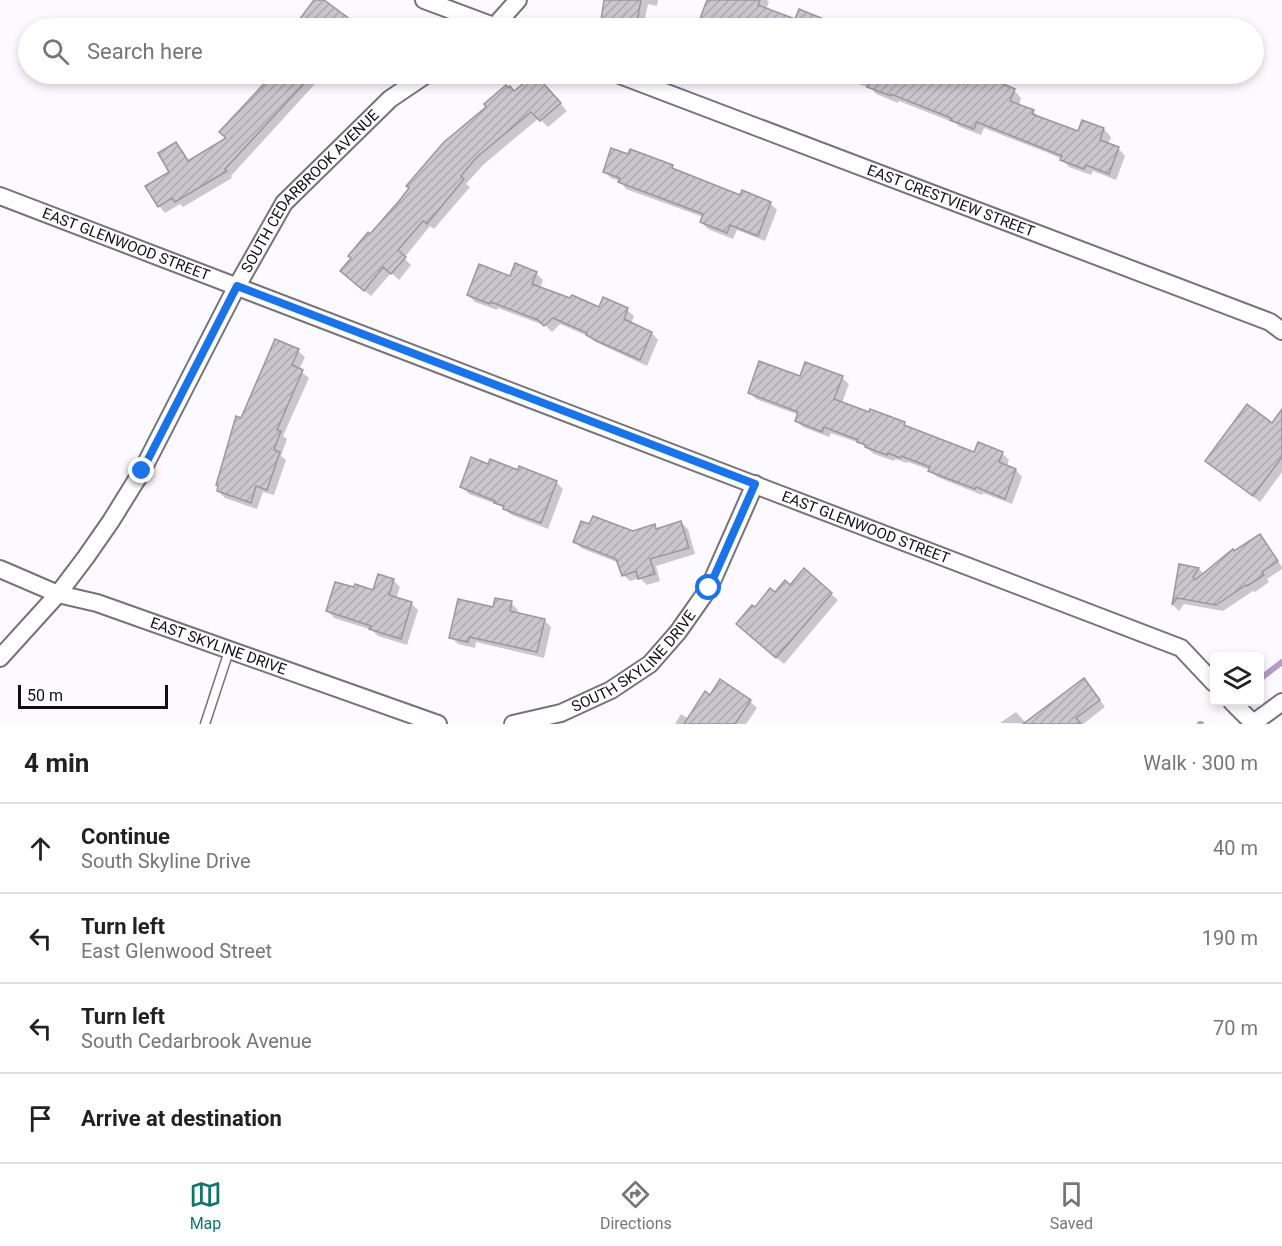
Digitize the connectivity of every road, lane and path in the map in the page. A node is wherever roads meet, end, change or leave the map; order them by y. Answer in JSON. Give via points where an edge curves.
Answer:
{"nodes":[{"id":1,"x":424,"y":0,"type":"edge"},
{"id":2,"x":518,"y":0,"type":"edge"},
{"id":3,"x":470,"y":18,"type":"edge"},
{"id":4,"x":504,"y":18,"type":"edge"},
{"id":5,"x":412,"y":84,"type":"edge"},
{"id":6,"x":643,"y":84,"type":"edge"},
{"id":7,"x":0,"y":196,"type":"edge"},
{"id":8,"x":237,"y":286,"type":"junction"},
{"id":9,"x":1282,"y":331,"type":"edge"},
{"id":10,"x":755,"y":484,"type":"junction"},
{"id":11,"x":0,"y":569,"type":"edge"},
{"id":12,"x":58,"y":594,"type":"junction"},
{"id":13,"x":229,"y":651,"type":"junction"},
{"id":14,"x":0,"y":657,"type":"edge"},
{"id":15,"x":1210,"y":678,"type":"edge"},
{"id":16,"x":1282,"y":702,"type":"edge"},
{"id":17,"x":1236,"y":706,"type":"edge"},
{"id":18,"x":205,"y":724,"type":"edge"},
{"id":19,"x":438,"y":724,"type":"edge"},
{"id":20,"x":513,"y":724,"type":"edge"},
{"id":21,"x":1253,"y":724,"type":"edge"}],
"edges":[{"from":1,"to":3,"type":"street"},
{"from":2,"to":4,"type":"street"},
{"from":5,"to":8,"type":"street","name":"SOUTH CEDARBROOK AVENUE","via":[[390,99],[284,203]]},
{"from":6,"to":9,"type":"street","name":"EAST CRESTVIEW STREET","via":[[1270,322]]},
{"from":7,"to":8,"type":"street","name":"EAST GLENWOOD STREET"},
{"from":8,"to":10,"type":"street","name":"EAST GLENWOOD STREET"},
{"from":8,"to":12,"type":"street","name":"SOUTH CEDARBROOK AVENUE","via":[[142,471]]},
{"from":10,"to":15,"type":"street","name":"EAST GLENWOOD STREET","via":[[1181,648]]},
{"from":10,"to":20,"type":"street","name":"SOUTH SKYLINE DRIVE","via":[[709,588],[650,664],[612,690],[561,713]]},
{"from":11,"to":12,"type":"street","name":"EAST SKYLINE DRIVE"},
{"from":12,"to":13,"type":"street","name":"EAST SKYLINE DRIVE","via":[[97,603]]},
{"from":12,"to":14,"type":"street","name":"SOUTH CEDARBROOK AVENUE"},
{"from":13,"to":18,"type":"lane"},
{"from":13,"to":19,"type":"street","name":"EAST SKYLINE DRIVE"},
{"from":16,"to":21,"type":"street"},
{"from":17,"to":21,"type":"street"}]}
